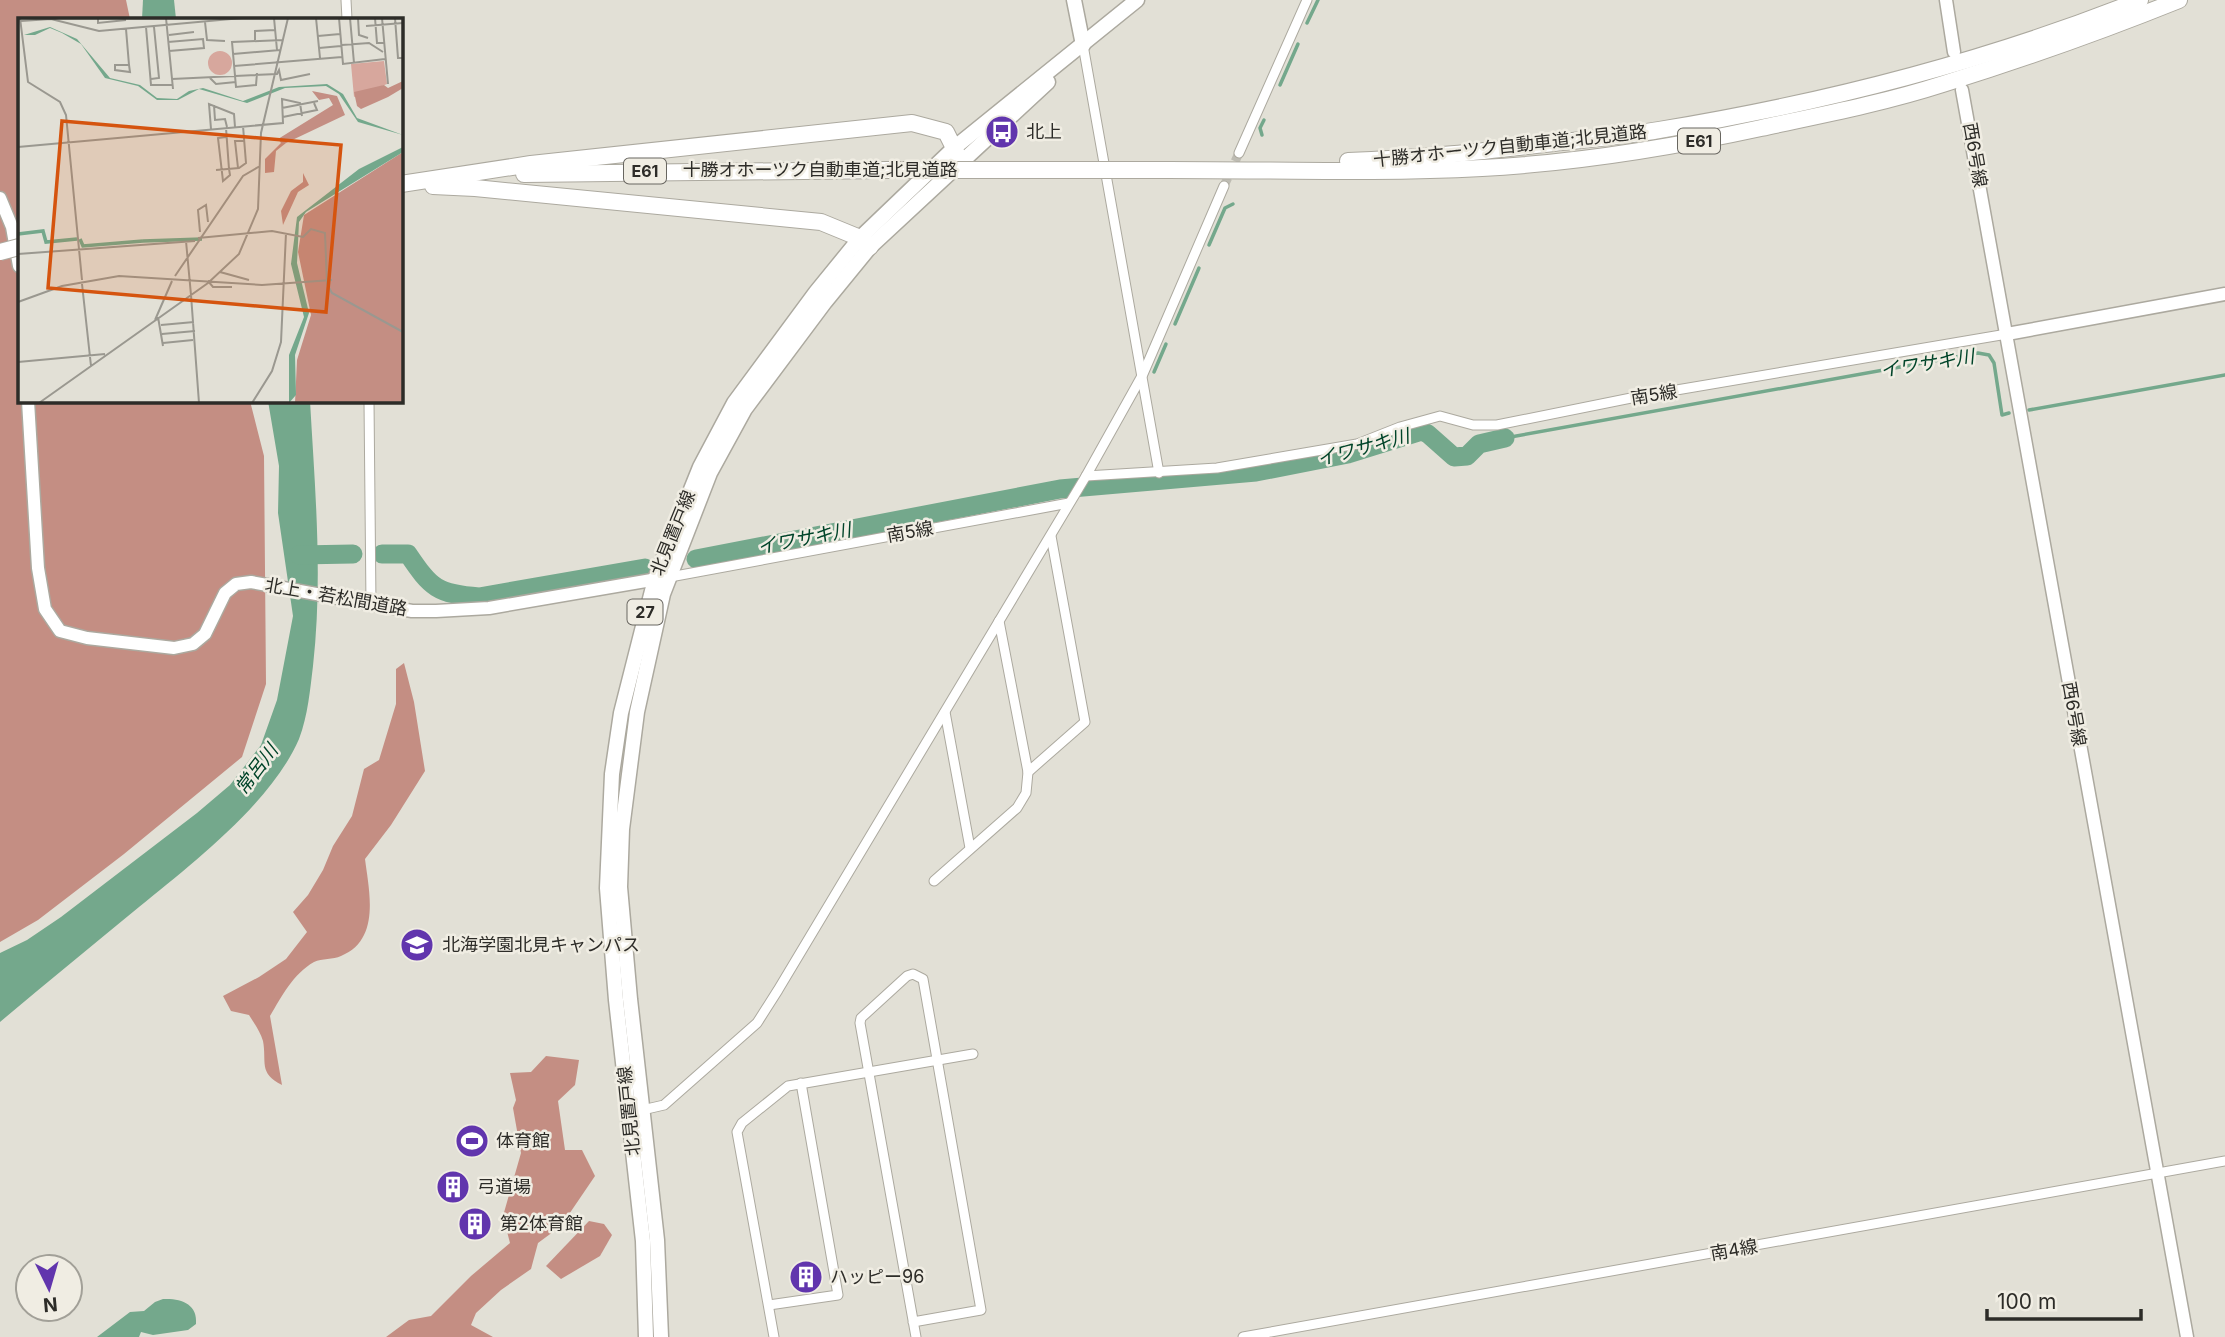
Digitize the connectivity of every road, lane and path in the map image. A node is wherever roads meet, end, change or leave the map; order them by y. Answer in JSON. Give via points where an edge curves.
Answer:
{"nodes":[{"id":1,"x":346,"y":0,"type":"edge"},
{"id":2,"x":1074,"y":0,"type":"edge"},
{"id":3,"x":1137,"y":0,"type":"edge"},
{"id":4,"x":1307,"y":0,"type":"edge"},
{"id":5,"x":1947,"y":0,"type":"edge"},
{"id":6,"x":2140,"y":0,"type":"edge"},
{"id":7,"x":2179,"y":0,"type":"edge"},
{"id":8,"x":347,"y":18,"type":"edge"},
{"id":9,"x":1083,"y":45,"type":"junction"},
{"id":10,"x":1954,"y":52,"type":"dead end"},
{"id":11,"x":1962,"y":90,"type":"dead end"},
{"id":12,"x":1239,"y":153,"type":"tunnel mouth"},
{"id":13,"x":957,"y":155,"type":"junction"},
{"id":14,"x":1199,"y":169,"type":"junction"},
{"id":15,"x":402,"y":184,"type":"edge"},
{"id":16,"x":402,"y":184,"type":"edge"},
{"id":17,"x":402,"y":184,"type":"edge"},
{"id":18,"x":1224,"y":186,"type":"tunnel mouth"},
{"id":19,"x":0,"y":198,"type":"edge"},
{"id":20,"x":865,"y":243,"type":"junction"},
{"id":21,"x":18,"y":247,"type":"edge"},
{"id":22,"x":0,"y":252,"type":"edge"},
{"id":23,"x":18,"y":260,"type":"edge"},
{"id":24,"x":2225,"y":294,"type":"edge"},
{"id":25,"x":2007,"y":334,"type":"junction"},
{"id":26,"x":1143,"y":374,"type":"junction"},
{"id":27,"x":28,"y":402,"type":"edge"},
{"id":28,"x":369,"y":402,"type":"edge"},
{"id":29,"x":1160,"y":473,"type":"junction"},
{"id":30,"x":1082,"y":483,"type":"junction"},
{"id":31,"x":1069,"y":503,"type":"junction"},
{"id":32,"x":1051,"y":536,"type":"junction"},
{"id":33,"x":670,"y":577,"type":"junction"},
{"id":34,"x":654,"y":579,"type":"junction"},
{"id":35,"x":366,"y":603,"type":"junction"},
{"id":36,"x":999,"y":621,"type":"junction"},
{"id":37,"x":946,"y":712,"type":"junction"},
{"id":38,"x":1028,"y":772,"type":"junction"},
{"id":39,"x":970,"y":848,"type":"junction"},
{"id":40,"x":934,"y":881,"type":"dead end"},
{"id":41,"x":973,"y":1054,"type":"dead end"},
{"id":42,"x":937,"y":1059,"type":"junction"},
{"id":43,"x":868,"y":1071,"type":"junction"},
{"id":44,"x":800,"y":1083,"type":"junction"},
{"id":45,"x":636,"y":1111,"type":"junction"},
{"id":46,"x":2225,"y":1161,"type":"edge"},
{"id":47,"x":2158,"y":1173,"type":"junction"},
{"id":48,"x":769,"y":1305,"type":"junction"},
{"id":49,"x":913,"y":1322,"type":"junction"},
{"id":50,"x":646,"y":1337,"type":"edge"},
{"id":51,"x":661,"y":1337,"type":"edge"},
{"id":52,"x":774,"y":1337,"type":"edge"},
{"id":53,"x":916,"y":1337,"type":"edge"},
{"id":54,"x":1243,"y":1337,"type":"edge"},
{"id":55,"x":2187,"y":1337,"type":"edge"}],
"edges":[{"from":1,"to":8,"type":"street"},
{"from":2,"to":9,"type":"main road"},
{"from":3,"to":9,"type":"main road","name":"北見置戸線"},
{"from":4,"to":12,"type":"street"},
{"from":5,"to":10,"type":"street"},
{"from":6,"to":14,"type":"highway","name":"十勝オホーツク自動車道;北見道路","number":"E61","via":[[1922,74],[1658,131],[1482,152]]},
{"from":7,"to":14,"type":"highway","name":"十勝オホーツク自動車道;北見道路","number":"E61","via":[[1941,85],[1665,148],[1483,168],[1373,172]]},
{"from":9,"to":13,"type":"main road","name":"北見置戸線","number":"27"},
{"from":9,"to":26,"type":"street"},
{"from":11,"to":25,"type":"street","name":"西6号線"},
{"from":13,"to":16,"type":"highway","via":[[946,132],[912,123],[531,164]]},
{"from":13,"to":20,"type":"main road","name":"北見置戸線","number":"27"},
{"from":14,"to":15,"type":"highway","name":"十勝オホーツク自動車道;北見道路","number":"E61","bridge":true,"via":[[530,174]]},
{"from":17,"to":20,"type":"highway","via":[[821,222]]},
{"from":18,"to":26,"type":"street"},
{"from":19,"to":23,"type":"street"},
{"from":20,"to":33,"type":"main road","name":"北見置戸線","number":"27","via":[[745,409],[710,473]]},
{"from":20,"to":34,"type":"main road","name":"北見置戸線","number":"27","via":[[794,321],[734,403],[700,467]]},
{"from":21,"to":22,"type":"highway","bridge":true},
{"from":24,"to":25,"type":"street","name":"南5線"},
{"from":25,"to":29,"type":"street","name":"南5線","via":[[1497,425],[1427,418],[1357,444]]},
{"from":25,"to":47,"type":"street","name":"西6号線"},
{"from":26,"to":29,"type":"street"},
{"from":26,"to":30,"type":"street"},
{"from":27,"to":35,"type":"street","name":"北上・若松間道路","via":[[38,568],[45,609],[60,631],[174,648],[193,644],[205,634],[225,593],[236,584],[251,582]]},
{"from":28,"to":35,"type":"street"},
{"from":29,"to":30,"type":"street","name":"南5線"},
{"from":30,"to":31,"type":"street"},
{"from":31,"to":32,"type":"street"},
{"from":31,"to":33,"type":"street","name":"南5線"},
{"from":32,"to":36,"type":"street"},
{"from":32,"to":38,"type":"street","via":[[1085,722]]},
{"from":33,"to":34,"type":"street","name":"北上・若松間道路"},
{"from":33,"to":45,"type":"main road","name":"北見置戸線","number":"27","via":[[637,712],[622,830],[621,887]]},
{"from":34,"to":35,"type":"street","name":"北上・若松間道路","via":[[489,608],[412,611]]},
{"from":34,"to":45,"type":"main road","name":"北見置戸線","number":"27","via":[[621,713],[609,828],[607,888]]},
{"from":36,"to":37,"type":"street"},
{"from":36,"to":38,"type":"street"},
{"from":37,"to":39,"type":"street"},
{"from":37,"to":45,"type":"street","via":[[757,1023],[664,1105]]},
{"from":38,"to":39,"type":"street","via":[[1026,793],[1017,808]]},
{"from":39,"to":40,"type":"street"},
{"from":41,"to":42,"type":"street"},
{"from":42,"to":43,"type":"street"},
{"from":42,"to":43,"type":"street","via":[[923,979],[913,974],[861,1018]]},
{"from":42,"to":49,"type":"street","via":[[981,1310]]},
{"from":43,"to":44,"type":"street"},
{"from":43,"to":49,"type":"street"},
{"from":44,"to":48,"type":"street","via":[[788,1086],[737,1132]]},
{"from":44,"to":48,"type":"street","via":[[838,1295]]},
{"from":45,"to":50,"type":"main road","name":"北見置戸線","number":"27"},
{"from":45,"to":51,"type":"main road","name":"北見置戸線","number":"27","via":[[657,1240]]},
{"from":46,"to":47,"type":"street","name":"南4線"},
{"from":47,"to":54,"type":"street","name":"南4線"},
{"from":47,"to":55,"type":"street","name":"西6号線"},
{"from":48,"to":52,"type":"street"},
{"from":49,"to":53,"type":"street"}]}
